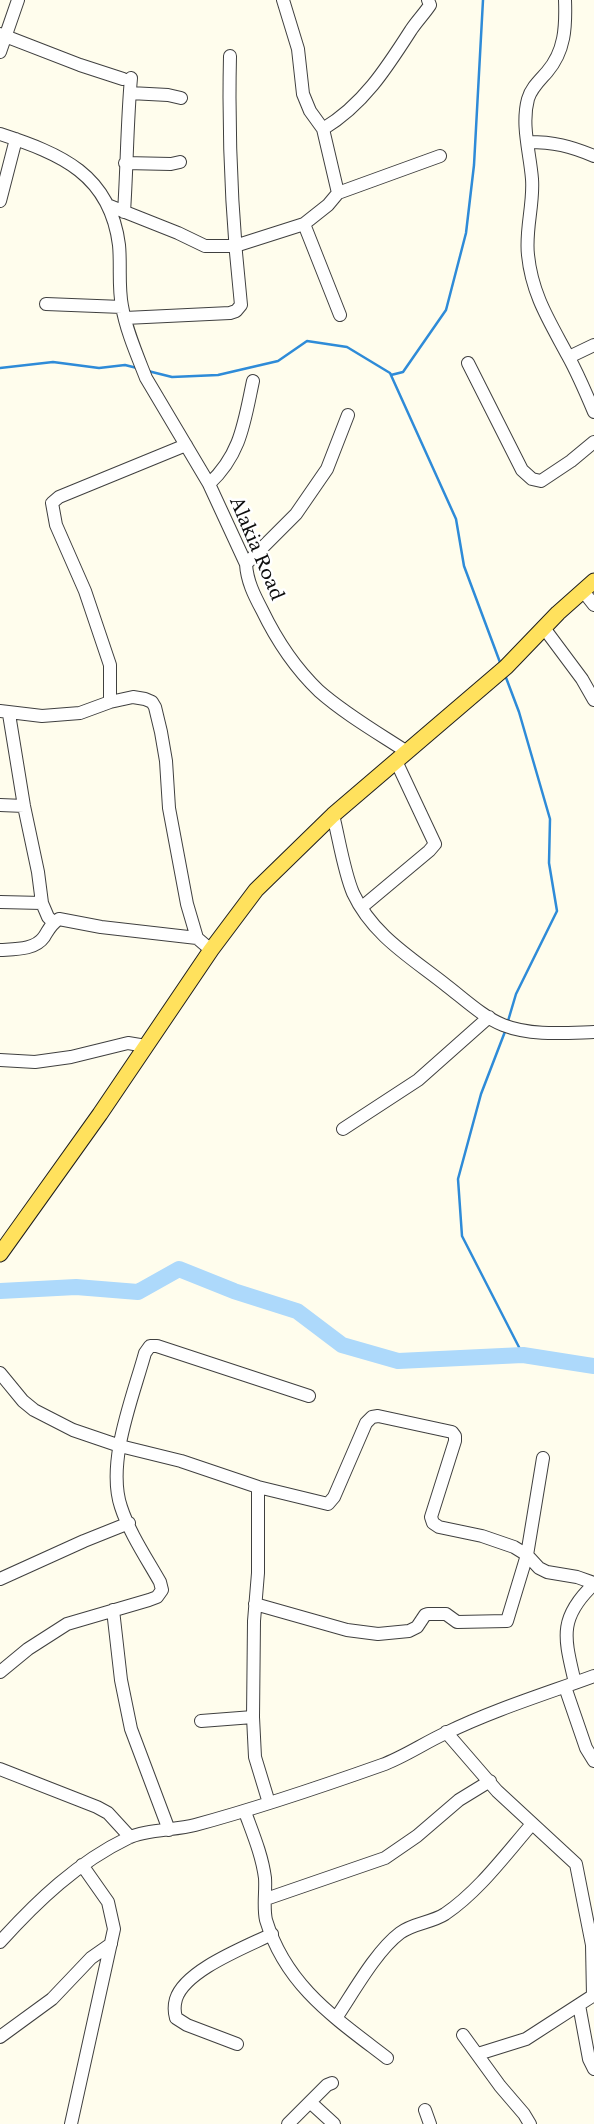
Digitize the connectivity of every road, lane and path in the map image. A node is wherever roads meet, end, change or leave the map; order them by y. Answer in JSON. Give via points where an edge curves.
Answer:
{"nodes":[{"id":1,"x":18,"y":0,"type":"edge"},
{"id":2,"x":283,"y":0,"type":"edge"},
{"id":3,"x":428,"y":0,"type":"edge"},
{"id":4,"x":565,"y":0,"type":"edge"},
{"id":5,"x":3,"y":35,"type":"edge"},
{"id":6,"x":0,"y":52,"type":"edge"},
{"id":7,"x":230,"y":56,"type":"dead end"},
{"id":8,"x":130,"y":93,"type":"junction"},
{"id":9,"x":181,"y":98,"type":"dead end"},
{"id":10,"x":323,"y":129,"type":"junction"},
{"id":11,"x":0,"y":134,"type":"edge"},
{"id":12,"x":16,"y":139,"type":"junction"},
{"id":13,"x":528,"y":142,"type":"junction"},
{"id":14,"x":593,"y":153,"type":"edge"},
{"id":15,"x":440,"y":156,"type":"dead end"},
{"id":16,"x":180,"y":162,"type":"dead end"},
{"id":17,"x":125,"y":163,"type":"junction"},
{"id":18,"x":338,"y":194,"type":"junction"},
{"id":19,"x":0,"y":201,"type":"edge"},
{"id":20,"x":110,"y":206,"type":"junction"},
{"id":21,"x":124,"y":212,"type":"junction"},
{"id":22,"x":304,"y":224,"type":"junction"},
{"id":23,"x":235,"y":246,"type":"junction"},
{"id":24,"x":46,"y":304,"type":"dead end"},
{"id":25,"x":124,"y":312,"type":"junction"},
{"id":26,"x":340,"y":315,"type":"dead end"},
{"id":27,"x":594,"y":345,"type":"edge"},
{"id":28,"x":569,"y":358,"type":"junction"},
{"id":29,"x":468,"y":363,"type":"dead end"},
{"id":30,"x":252,"y":382,"type":"dead end"},
{"id":31,"x":594,"y":412,"type":"edge"},
{"id":32,"x":348,"y":415,"type":"dead end"},
{"id":33,"x":594,"y":442,"type":"edge"},
{"id":34,"x":186,"y":445,"type":"junction"},
{"id":35,"x":209,"y":484,"type":"junction"},
{"id":36,"x":246,"y":564,"type":"junction"},
{"id":37,"x":594,"y":580,"type":"edge"},
{"id":38,"x":582,"y":591,"type":"junction"},
{"id":39,"x":594,"y":605,"type":"edge"},
{"id":40,"x":544,"y":628,"type":"junction"},
{"id":41,"x":594,"y":700,"type":"edge"},
{"id":42,"x":110,"y":702,"type":"junction"},
{"id":43,"x":5,"y":712,"type":"edge"},
{"id":44,"x":402,"y":757,"type":"junction"},
{"id":45,"x":0,"y":805,"type":"edge"},
{"id":46,"x":24,"y":806,"type":"junction"},
{"id":47,"x":333,"y":815,"type":"junction"},
{"id":48,"x":0,"y":902,"type":"edge"},
{"id":49,"x":42,"y":903,"type":"junction"},
{"id":50,"x":362,"y":907,"type":"junction"},
{"id":51,"x":53,"y":922,"type":"junction"},
{"id":52,"x":197,"y":938,"type":"junction"},
{"id":53,"x":0,"y":950,"type":"edge"},
{"id":54,"x":211,"y":950,"type":"junction"},
{"id":55,"x":496,"y":1021,"type":"junction"},
{"id":56,"x":594,"y":1032,"type":"edge"},
{"id":57,"x":146,"y":1046,"type":"junction"},
{"id":58,"x":0,"y":1060,"type":"edge"},
{"id":59,"x":343,"y":1129,"type":"dead end"},
{"id":60,"x":0,"y":1254,"type":"edge"},
{"id":61,"x":0,"y":1373,"type":"edge"},
{"id":62,"x":309,"y":1396,"type":"dead end"},
{"id":63,"x":120,"y":1446,"type":"junction"},
{"id":64,"x":542,"y":1458,"type":"dead end"},
{"id":65,"x":258,"y":1487,"type":"junction"},
{"id":66,"x":129,"y":1523,"type":"junction"},
{"id":67,"x":526,"y":1555,"type":"junction"},
{"id":68,"x":0,"y":1579,"type":"edge"},
{"id":69,"x":594,"y":1584,"type":"edge"},
{"id":70,"x":255,"y":1604,"type":"junction"},
{"id":71,"x":113,"y":1610,"type":"junction"},
{"id":72,"x":0,"y":1672,"type":"edge"},
{"id":73,"x":594,"y":1676,"type":"edge"},
{"id":74,"x":570,"y":1685,"type":"junction"},
{"id":75,"x":253,"y":1717,"type":"junction"},
{"id":76,"x":201,"y":1722,"type":"dead end"},
{"id":77,"x":446,"y":1732,"type":"junction"},
{"id":78,"x":594,"y":1761,"type":"edge"},
{"id":79,"x":0,"y":1769,"type":"edge"},
{"id":80,"x":490,"y":1782,"type":"junction"},
{"id":81,"x":269,"y":1803,"type":"junction"},
{"id":82,"x":245,"y":1812,"type":"junction"},
{"id":83,"x":532,"y":1824,"type":"junction"},
{"id":84,"x":169,"y":1830,"type":"junction"},
{"id":85,"x":130,"y":1837,"type":"junction"},
{"id":86,"x":82,"y":1865,"type":"junction"},
{"id":87,"x":266,"y":1899,"type":"junction"},
{"id":88,"x":272,"y":1934,"type":"junction"},
{"id":89,"x":0,"y":1942,"type":"edge"},
{"id":90,"x":111,"y":1944,"type":"junction"},
{"id":91,"x":594,"y":1996,"type":"edge"},
{"id":92,"x":579,"y":2005,"type":"junction"},
{"id":93,"x":336,"y":2018,"type":"junction"},
{"id":94,"x":464,"y":2034,"type":"dead end"},
{"id":95,"x":0,"y":2037,"type":"edge"},
{"id":96,"x":236,"y":2044,"type":"dead end"},
{"id":97,"x":478,"y":2054,"type":"junction"},
{"id":98,"x":387,"y":2058,"type":"dead end"},
{"id":99,"x":594,"y":2069,"type":"edge"},
{"id":100,"x":332,"y":2083,"type":"dead end"},
{"id":101,"x":310,"y":2102,"type":"junction"},
{"id":102,"x":425,"y":2110,"type":"dead end"},
{"id":103,"x":71,"y":2124,"type":"edge"},
{"id":104,"x":288,"y":2124,"type":"edge"},
{"id":105,"x":334,"y":2124,"type":"edge"},
{"id":106,"x":430,"y":2124,"type":"edge"},
{"id":107,"x":530,"y":2124,"type":"edge"}],
"edges":[{"from":1,"to":5,"type":"street"},
{"from":2,"to":10,"type":"street","via":[[298,49],[303,94]]},
{"from":3,"to":10,"type":"street","via":[[430,5],[426,11],[355,107]]},
{"from":4,"to":13,"type":"street","via":[[564,39],[560,52],[528,99]]},
{"from":5,"to":6,"type":"street"},
{"from":5,"to":8,"type":"street","via":[[127,78]]},
{"from":7,"to":23,"type":"street","via":[[229,136]]},
{"from":8,"to":9,"type":"street"},
{"from":8,"to":17,"type":"street"},
{"from":10,"to":18,"type":"street"},
{"from":11,"to":12,"type":"street"},
{"from":12,"to":19,"type":"street"},
{"from":12,"to":20,"type":"street","via":[[66,160],[82,172]]},
{"from":13,"to":14,"type":"street","via":[[550,142]]},
{"from":13,"to":28,"type":"street","via":[[532,180],[527,253],[531,278],[539,303]]},
{"from":15,"to":18,"type":"street"},
{"from":16,"to":17,"type":"street"},
{"from":17,"to":21,"type":"street"},
{"from":18,"to":22,"type":"street"},
{"from":20,"to":21,"type":"street"},
{"from":20,"to":25,"type":"street","name":"Alakia Road","via":[[119,248]]},
{"from":21,"to":23,"type":"street","via":[[204,246]]},
{"from":22,"to":23,"type":"street"},
{"from":22,"to":26,"type":"street"},
{"from":23,"to":25,"type":"street","via":[[241,305],[236,311]]},
{"from":24,"to":25,"type":"street"},
{"from":25,"to":34,"type":"street","name":"Alakia Road","via":[[146,378]]},
{"from":27,"to":28,"type":"street"},
{"from":28,"to":31,"type":"street"},
{"from":29,"to":33,"type":"street","via":[[522,470],[532,479],[541,481]]},
{"from":30,"to":35,"type":"street","via":[[240,439],[221,474]]},
{"from":32,"to":36,"type":"street","via":[[327,469],[296,514]]},
{"from":34,"to":35,"type":"street","name":"Alakia Road"},
{"from":34,"to":42,"type":"street","via":[[59,497],[52,503],[56,525],[88,596],[110,665]]},
{"from":35,"to":36,"type":"street","name":"Alakia Road"},
{"from":36,"to":44,"type":"street","name":"Alakia Road","via":[[251,586],[268,623],[306,677]]},
{"from":37,"to":38,"type":"main road"},
{"from":38,"to":39,"type":"street"},
{"from":38,"to":40,"type":"main road"},
{"from":40,"to":41,"type":"street"},
{"from":40,"to":44,"type":"main road","via":[[502,670]]},
{"from":42,"to":43,"type":"street","via":[[80,713],[42,716]]},
{"from":42,"to":52,"type":"street","via":[[145,698],[155,708],[166,762],[169,808],[187,904]]},
{"from":43,"to":46,"type":"street"},
{"from":44,"to":47,"type":"main road"},
{"from":44,"to":50,"type":"street","via":[[435,844]]},
{"from":45,"to":46,"type":"street"},
{"from":46,"to":49,"type":"street"},
{"from":47,"to":50,"type":"street","via":[[353,894]]},
{"from":47,"to":54,"type":"main road","via":[[256,890]]},
{"from":48,"to":49,"type":"street"},
{"from":49,"to":51,"type":"street"},
{"from":50,"to":55,"type":"street","via":[[377,928],[403,954]]},
{"from":51,"to":52,"type":"street","via":[[59,919]]},
{"from":51,"to":53,"type":"street","via":[[43,938],[31,947]]},
{"from":52,"to":54,"type":"street"},
{"from":54,"to":57,"type":"main road"},
{"from":55,"to":56,"type":"street","via":[[543,1032]]},
{"from":55,"to":59,"type":"street","via":[[418,1080]]},
{"from":57,"to":58,"type":"street","via":[[128,1043],[35,1062]]},
{"from":57,"to":60,"type":"main road"},
{"from":61,"to":63,"type":"street","via":[[22,1401],[34,1410],[73,1430]]},
{"from":62,"to":63,"type":"street","via":[[150,1346],[145,1353]]},
{"from":63,"to":65,"type":"street","via":[[181,1461]]},
{"from":63,"to":66,"type":"street","via":[[118,1494]]},
{"from":64,"to":67,"type":"street"},
{"from":65,"to":67,"type":"street","via":[[328,1504],[366,1423],[372,1417],[447,1431],[455,1436],[455,1441],[431,1517],[434,1523],[514,1547]]},
{"from":65,"to":70,"type":"street"},
{"from":66,"to":68,"type":"street"},
{"from":66,"to":71,"type":"street","via":[[162,1590],[158,1597]]},
{"from":67,"to":69,"type":"street","via":[[547,1572],[577,1576]]},
{"from":67,"to":70,"type":"street","via":[[507,1621],[457,1622],[446,1614],[428,1614],[409,1631],[378,1634],[347,1630]]},
{"from":69,"to":74,"type":"street","via":[[578,1603],[566,1629]]},
{"from":70,"to":75,"type":"street"},
{"from":71,"to":72,"type":"street","via":[[67,1624]]},
{"from":71,"to":84,"type":"street","via":[[121,1680],[131,1729]]},
{"from":73,"to":74,"type":"street"},
{"from":74,"to":77,"type":"street"},
{"from":74,"to":78,"type":"street","via":[[586,1748]]},
{"from":75,"to":76,"type":"street"},
{"from":75,"to":81,"type":"street","via":[[255,1757]]},
{"from":77,"to":80,"type":"street"},
{"from":77,"to":81,"type":"street","via":[[385,1764]]},
{"from":79,"to":85,"type":"street","via":[[97,1807],[108,1813]]},
{"from":80,"to":83,"type":"street"},
{"from":80,"to":87,"type":"street","via":[[459,1800],[386,1858]]},
{"from":81,"to":82,"type":"street"},
{"from":82,"to":84,"type":"street"},
{"from":82,"to":87,"type":"street","via":[[263,1865]]},
{"from":83,"to":91,"type":"street","via":[[576,1864],[592,1945]]},
{"from":83,"to":93,"type":"street","via":[[473,1892],[444,1915],[399,1934],[382,1952]]},
{"from":84,"to":85,"type":"street"},
{"from":85,"to":86,"type":"street"},
{"from":86,"to":89,"type":"street","via":[[30,1910]]},
{"from":86,"to":90,"type":"street","via":[[108,1902],[114,1929]]},
{"from":87,"to":88,"type":"street","via":[[264,1912]]},
{"from":88,"to":93,"type":"street","via":[[287,1968],[298,1983]]},
{"from":88,"to":96,"type":"street","via":[[204,1969],[185,1984],[176,1997],[176,2018]]},
{"from":90,"to":95,"type":"street","via":[[91,1958],[52,1999]]},
{"from":90,"to":103,"type":"street"},
{"from":91,"to":92,"type":"street"},
{"from":92,"to":97,"type":"street","via":[[526,2039]]},
{"from":92,"to":99,"type":"street","via":[[588,2059]]},
{"from":93,"to":98,"type":"street"},
{"from":94,"to":97,"type":"street"},
{"from":97,"to":107,"type":"street"},
{"from":100,"to":101,"type":"street"},
{"from":101,"to":104,"type":"street"},
{"from":101,"to":105,"type":"street"},
{"from":102,"to":106,"type":"street"}]}
